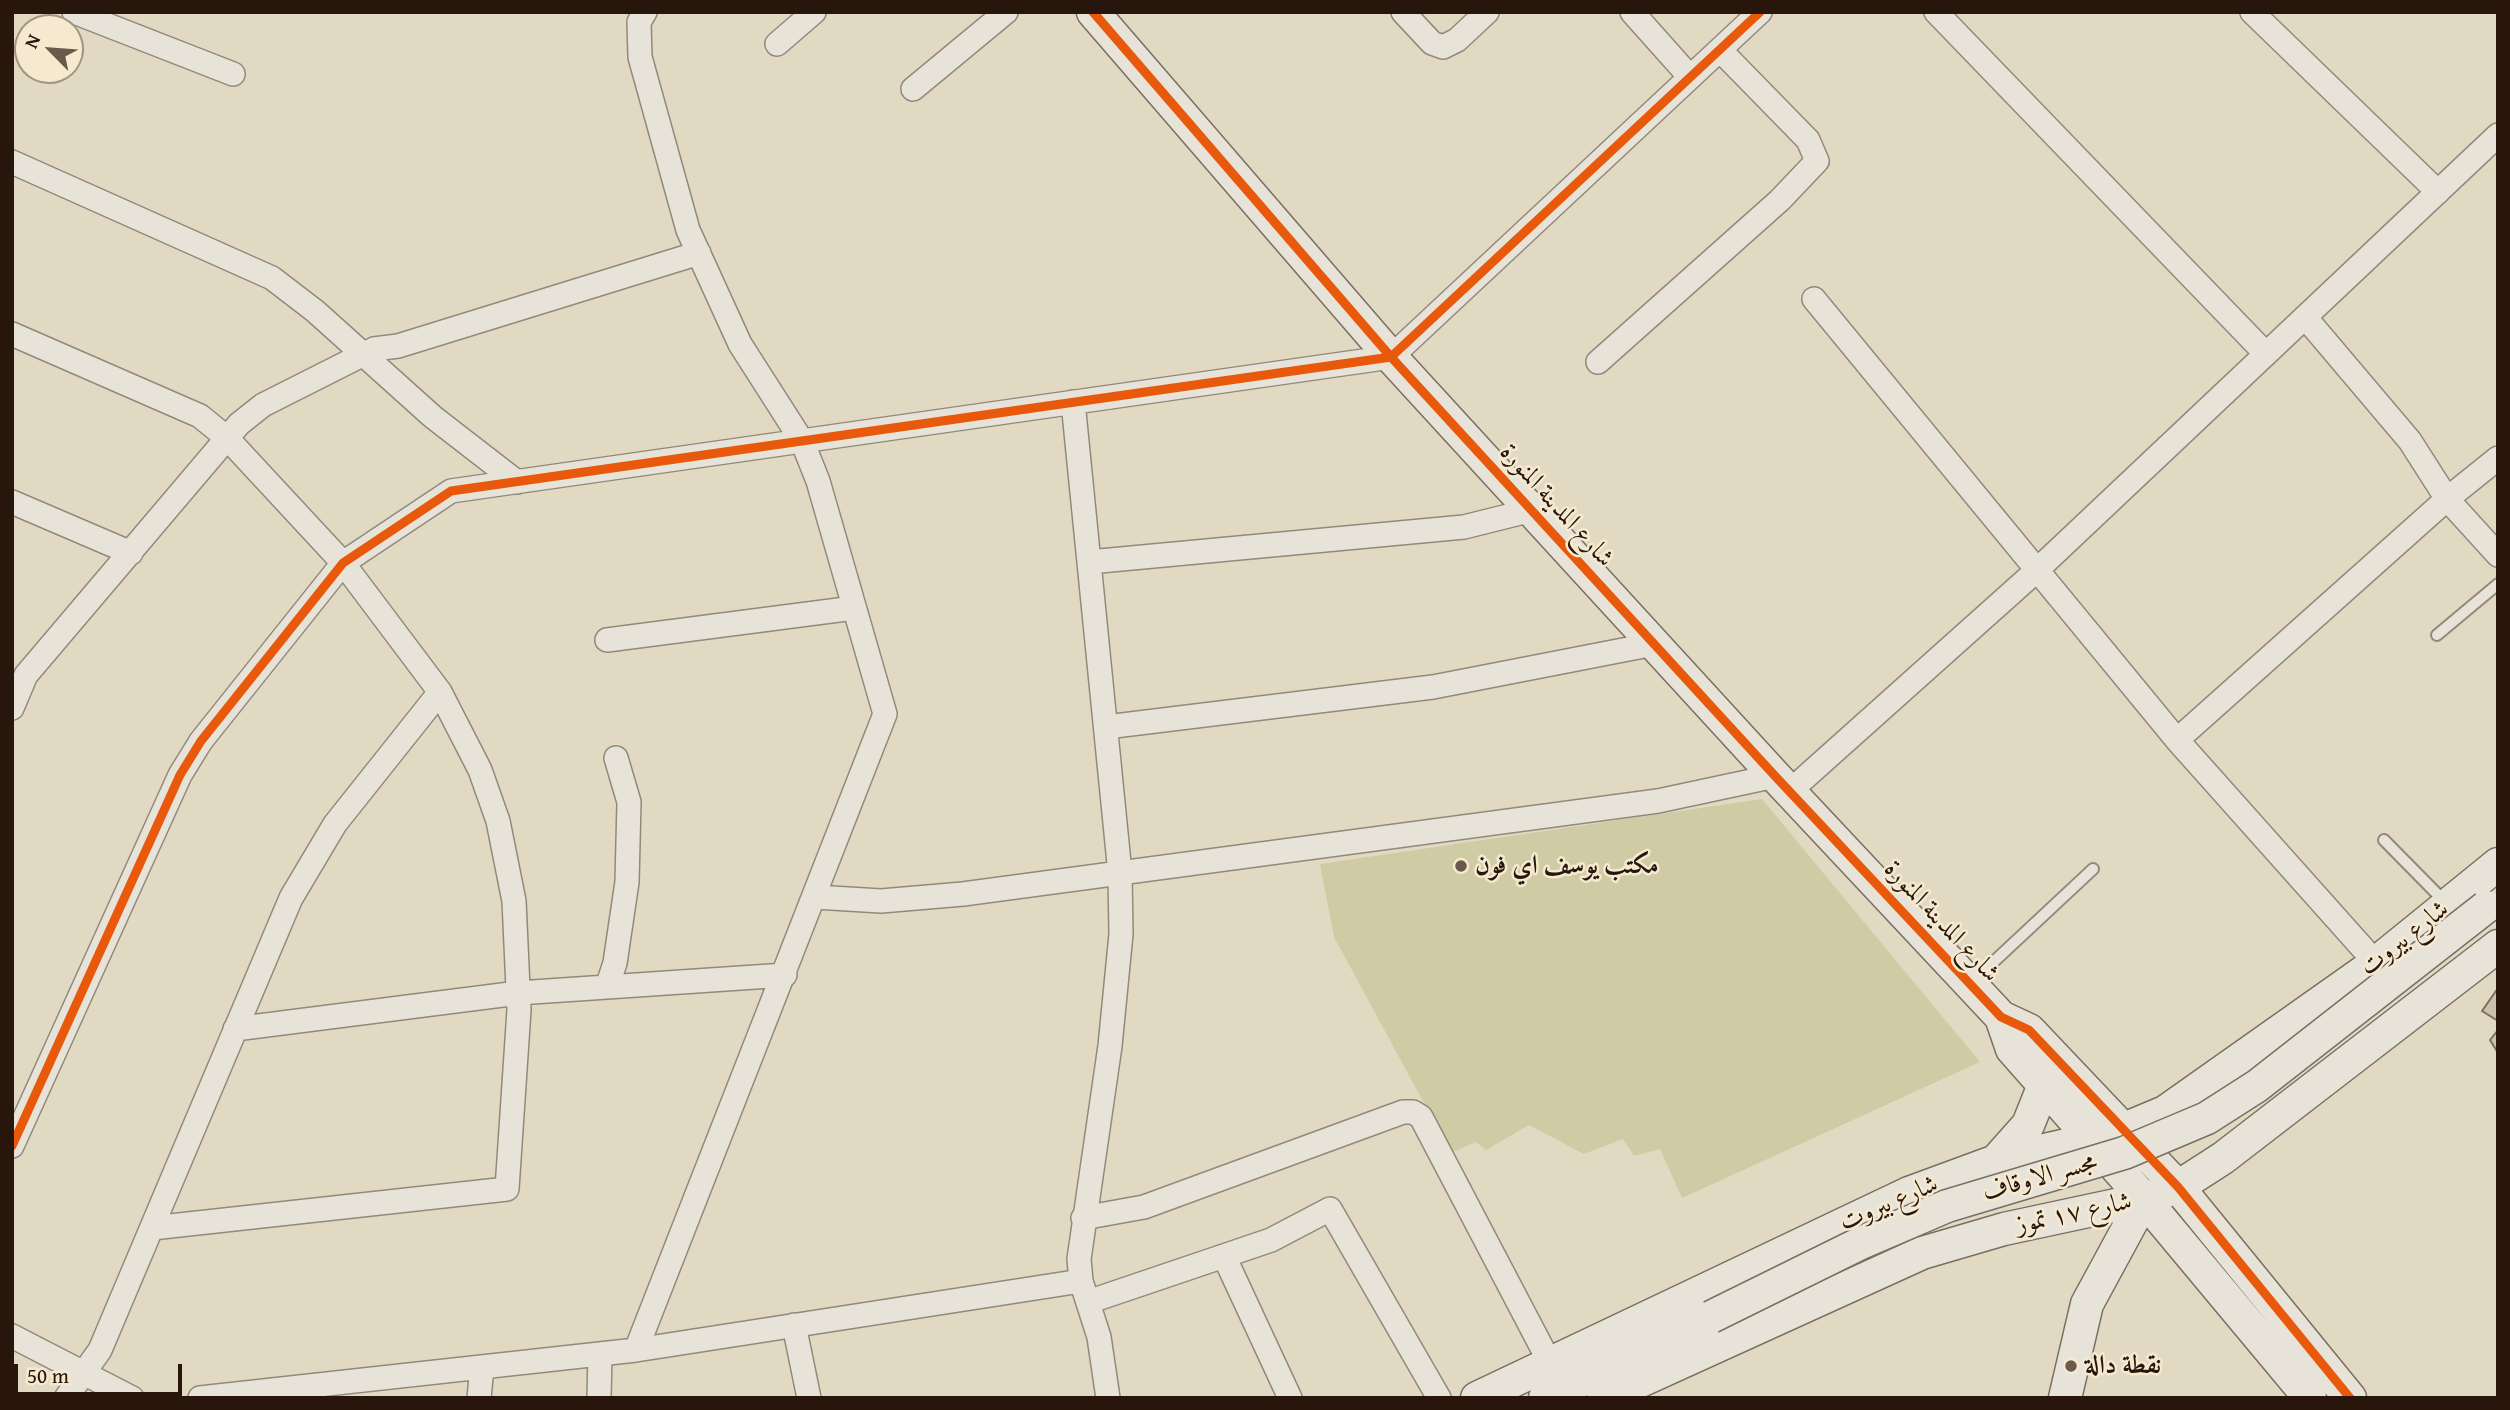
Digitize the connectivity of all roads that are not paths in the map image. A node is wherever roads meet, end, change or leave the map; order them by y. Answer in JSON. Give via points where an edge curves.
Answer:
{"nodes":[{"id":1,"x":74,"y":12,"type":"edge"},
{"id":2,"x":645,"y":12,"type":"edge"},
{"id":3,"x":814,"y":12,"type":"edge"},
{"id":4,"x":1006,"y":12,"type":"edge"},
{"id":5,"x":1093,"y":12,"type":"edge"},
{"id":6,"x":1403,"y":12,"type":"edge"},
{"id":7,"x":1487,"y":12,"type":"edge"},
{"id":8,"x":1632,"y":12,"type":"edge"},
{"id":9,"x":1760,"y":12,"type":"edge"},
{"id":10,"x":1936,"y":12,"type":"edge"},
{"id":11,"x":2256,"y":14,"type":"edge"},
{"id":12,"x":777,"y":44,"type":"dead end"},
{"id":13,"x":1720,"y":50,"type":"junction"},
{"id":14,"x":233,"y":74,"type":"dead end"},
{"id":15,"x":1690,"y":77,"type":"junction"},
{"id":16,"x":913,"y":89,"type":"dead end"},
{"id":17,"x":2498,"y":135,"type":"edge"},
{"id":18,"x":12,"y":162,"type":"edge"},
{"id":19,"x":2438,"y":191,"type":"junction"},
{"id":20,"x":699,"y":253,"type":"junction"},
{"id":21,"x":1814,"y":299,"type":"dead end"},
{"id":22,"x":2305,"y":317,"type":"junction"},
{"id":23,"x":12,"y":334,"type":"edge"},
{"id":24,"x":2266,"y":354,"type":"junction"},
{"id":25,"x":361,"y":355,"type":"junction"},
{"id":26,"x":1391,"y":357,"type":"junction"},
{"id":27,"x":1598,"y":362,"type":"dead end"},
{"id":28,"x":1073,"y":402,"type":"junction"},
{"id":29,"x":227,"y":438,"type":"junction"},
{"id":30,"x":802,"y":441,"type":"junction"},
{"id":31,"x":2498,"y":458,"type":"edge"},
{"id":32,"x":517,"y":482,"type":"junction"},
{"id":33,"x":2447,"y":499,"type":"junction"},
{"id":34,"x":12,"y":502,"type":"edge"},
{"id":35,"x":1532,"y":510,"type":"junction"},
{"id":36,"x":131,"y":553,"type":"junction"},
{"id":37,"x":2498,"y":555,"type":"edge"},
{"id":38,"x":1089,"y":562,"type":"junction"},
{"id":39,"x":342,"y":563,"type":"junction"},
{"id":40,"x":2036,"y":571,"type":"junction"},
{"id":41,"x":2498,"y":584,"type":"edge"},
{"id":42,"x":854,"y":608,"type":"junction"},
{"id":43,"x":2437,"y":635,"type":"dead end"},
{"id":44,"x":607,"y":640,"type":"dead end"},
{"id":45,"x":1654,"y":644,"type":"junction"},
{"id":46,"x":19,"y":672,"type":"edge"},
{"id":47,"x":440,"y":692,"type":"junction"},
{"id":48,"x":12,"y":708,"type":"edge"},
{"id":49,"x":1106,"y":727,"type":"junction"},
{"id":50,"x":2178,"y":740,"type":"junction"},
{"id":51,"x":616,"y":758,"type":"dead end"},
{"id":52,"x":1782,"y":784,"type":"junction"},
{"id":53,"x":2384,"y":840,"type":"dead end"},
{"id":54,"x":2498,"y":864,"type":"edge"},
{"id":55,"x":2093,"y":869,"type":"dead end"},
{"id":56,"x":1120,"y":873,"type":"junction"},
{"id":57,"x":815,"y":897,"type":"junction"},
{"id":58,"x":2492,"y":902,"type":"edge"},
{"id":59,"x":2448,"y":905,"type":"junction"},
{"id":60,"x":2498,"y":946,"type":"edge"},
{"id":61,"x":2376,"y":963,"type":"junction"},
{"id":62,"x":785,"y":975,"type":"junction"},
{"id":63,"x":1970,"y":984,"type":"junction"},
{"id":64,"x":607,"y":987,"type":"junction"},
{"id":65,"x":518,"y":993,"type":"junction"},
{"id":66,"x":2001,"y":1017,"type":"junction"},
{"id":67,"x":235,"y":1029,"type":"junction"},
{"id":68,"x":2044,"y":1084,"type":"junction"},
{"id":69,"x":2126,"y":1130,"type":"junction"},
{"id":70,"x":2093,"y":1140,"type":"junction"},
{"id":71,"x":12,"y":1146,"type":"edge"},
{"id":72,"x":1997,"y":1161,"type":"junction"},
{"id":73,"x":2178,"y":1186,"type":"junction"},
{"id":74,"x":2144,"y":1199,"type":"junction"},
{"id":75,"x":1083,"y":1218,"type":"junction"},
{"id":76,"x":152,"y":1228,"type":"junction"},
{"id":77,"x":1224,"y":1256,"type":"junction"},
{"id":78,"x":1084,"y":1291,"type":"junction"},
{"id":79,"x":794,"y":1325,"type":"junction"},
{"id":80,"x":12,"y":1336,"type":"edge"},
{"id":81,"x":636,"y":1350,"type":"junction"},
{"id":82,"x":600,"y":1354,"type":"junction"},
{"id":83,"x":1550,"y":1363,"type":"junction"},
{"id":84,"x":482,"y":1367,"type":"junction"},
{"id":85,"x":85,"y":1375,"type":"junction"},
{"id":86,"x":310,"y":1392,"type":"edge"},
{"id":87,"x":66,"y":1398,"type":"edge"},
{"id":88,"x":132,"y":1398,"type":"edge"},
{"id":89,"x":200,"y":1398,"type":"edge"},
{"id":90,"x":479,"y":1398,"type":"edge"},
{"id":91,"x":598,"y":1398,"type":"edge"},
{"id":92,"x":809,"y":1398,"type":"edge"},
{"id":93,"x":1108,"y":1398,"type":"edge"},
{"id":94,"x":1290,"y":1398,"type":"edge"},
{"id":95,"x":1439,"y":1398,"type":"edge"},
{"id":96,"x":1477,"y":1398,"type":"edge"},
{"id":97,"x":1545,"y":1398,"type":"edge"},
{"id":98,"x":1602,"y":1398,"type":"edge"},
{"id":99,"x":2065,"y":1398,"type":"edge"},
{"id":100,"x":2310,"y":1398,"type":"edge"},
{"id":101,"x":2350,"y":1398,"type":"edge"}],
"edges":[{"from":1,"to":14,"type":"street"},
{"from":2,"to":20,"type":"street","via":[[639,22],[640,57],[688,230]]},
{"from":3,"to":12,"type":"street"},
{"from":4,"to":16,"type":"street"},
{"from":5,"to":26,"type":"street","name":"شارع المدينة المنورة"},
{"from":6,"to":7,"type":"street","via":[[1432,43],[1443,47]]},
{"from":8,"to":15,"type":"street"},
{"from":9,"to":13,"type":"street"},
{"from":10,"to":24,"type":"street"},
{"from":11,"to":19,"type":"street"},
{"from":13,"to":15,"type":"street"},
{"from":13,"to":27,"type":"street","via":[[1808,140],[1817,161],[1780,200]]},
{"from":15,"to":26,"type":"street"},
{"from":17,"to":19,"type":"street"},
{"from":18,"to":25,"type":"street","via":[[272,278]]},
{"from":19,"to":22,"type":"street"},
{"from":20,"to":25,"type":"street"},
{"from":20,"to":30,"type":"street","via":[[740,344]]},
{"from":21,"to":40,"type":"street"},
{"from":22,"to":24,"type":"street"},
{"from":22,"to":33,"type":"street","via":[[2410,441]]},
{"from":23,"to":29,"type":"street","via":[[200,415]]},
{"from":24,"to":40,"type":"street"},
{"from":25,"to":29,"type":"street","via":[[263,405]]},
{"from":25,"to":32,"type":"street"},
{"from":26,"to":28,"type":"street"},
{"from":26,"to":35,"type":"street","name":"شارع المدينة المنورة"},
{"from":28,"to":30,"type":"street"},
{"from":28,"to":38,"type":"street"},
{"from":29,"to":36,"type":"street"},
{"from":29,"to":39,"type":"street"},
{"from":30,"to":32,"type":"street"},
{"from":30,"to":42,"type":"street"},
{"from":31,"to":33,"type":"street"},
{"from":32,"to":39,"type":"street","via":[[451,492]]},
{"from":33,"to":37,"type":"street"},
{"from":33,"to":50,"type":"street"},
{"from":34,"to":36,"type":"street"},
{"from":35,"to":38,"type":"street","via":[[1464,527]]},
{"from":35,"to":45,"type":"street","name":"شارع المدينة المنورة"},
{"from":36,"to":46,"type":"street"},
{"from":38,"to":49,"type":"street"},
{"from":39,"to":47,"type":"street"},
{"from":39,"to":71,"type":"street","via":[[201,741],[180,775]]},
{"from":40,"to":50,"type":"street"},
{"from":40,"to":52,"type":"street"},
{"from":41,"to":43,"type":"lane"},
{"from":42,"to":44,"type":"street"},
{"from":42,"to":57,"type":"street","via":[[886,714]]},
{"from":45,"to":49,"type":"street","via":[[1433,687]]},
{"from":45,"to":52,"type":"street","name":"شارع المدينة المنورة"},
{"from":46,"to":48,"type":"street"},
{"from":47,"to":65,"type":"street","via":[[480,769],[498,821],[514,901]]},
{"from":47,"to":67,"type":"street","via":[[335,824],[291,898]]},
{"from":49,"to":56,"type":"street"},
{"from":50,"to":61,"type":"street"},
{"from":51,"to":64,"type":"street","via":[[629,802],[627,882],[615,964]]},
{"from":52,"to":56,"type":"street"},
{"from":52,"to":63,"type":"street","name":"شارع المدينة المنورة"},
{"from":53,"to":59,"type":"lane"},
{"from":54,"to":59,"type":"street","name":"شارع بيروت"},
{"from":55,"to":63,"type":"lane"},
{"from":56,"to":57,"type":"street","via":[[894,900]]},
{"from":56,"to":75,"type":"street","via":[[1121,934],[1110,1046]]},
{"from":57,"to":62,"type":"street"},
{"from":58,"to":97,"type":"street","name":"مجسر الاوقاف","bridge":true,"via":[[2257,1086],[2207,1118],[2133,1150],[1947,1206],[1873,1237]]},
{"from":59,"to":61,"type":"street","name":"شارع بيروت"},
{"from":60,"to":73,"type":"street","name":"شارع ١٧ تموز","via":[[2216,1163]]},
{"from":61,"to":69,"type":"street","name":"شارع بيروت","via":[[2183,1101]]},
{"from":62,"to":64,"type":"street"},
{"from":62,"to":81,"type":"street"},
{"from":63,"to":66,"type":"street","name":"شارع المدينة المنورة"},
{"from":64,"to":65,"type":"street"},
{"from":65,"to":67,"type":"street"},
{"from":65,"to":76,"type":"street","via":[[506,1189]]},
{"from":66,"to":68,"type":"street","via":[[2012,1049]]},
{"from":66,"to":69,"type":"street","via":[[2029,1030]]},
{"from":67,"to":76,"type":"street"},
{"from":68,"to":70,"type":"street"},
{"from":68,"to":72,"type":"street","via":[[2028,1125]]},
{"from":69,"to":70,"type":"street","name":"شارع بيروت"},
{"from":69,"to":73,"type":"street"},
{"from":70,"to":72,"type":"street","name":"شارع بيروت"},
{"from":70,"to":74,"type":"street"},
{"from":72,"to":83,"type":"street","name":"شارع بيروت","via":[[1909,1193]]},
{"from":73,"to":74,"type":"street","name":"شارع ١٧ تموز"},
{"from":73,"to":101,"type":"street"},
{"from":74,"to":98,"type":"street","name":"شارع ١٧ تموز","via":[[2004,1229],[1922,1254]]},
{"from":74,"to":99,"type":"street","via":[[2087,1304]]},
{"from":74,"to":100,"type":"street"},
{"from":75,"to":78,"type":"street","via":[[1079,1259]]},
{"from":75,"to":83,"type":"street","via":[[1144,1207],[1413,1112],[1421,1117]]},
{"from":76,"to":85,"type":"street"},
{"from":77,"to":78,"type":"street"},
{"from":77,"to":94,"type":"street"},
{"from":77,"to":95,"type":"street","via":[[1271,1240],[1330,1209]]},
{"from":78,"to":79,"type":"street"},
{"from":78,"to":93,"type":"street","via":[[1099,1337]]},
{"from":79,"to":81,"type":"street"},
{"from":79,"to":92,"type":"street"},
{"from":80,"to":85,"type":"street"},
{"from":81,"to":82,"type":"street"},
{"from":82,"to":84,"type":"street"},
{"from":82,"to":91,"type":"street"},
{"from":83,"to":96,"type":"street","name":"شارع بيروت"},
{"from":84,"to":86,"type":"street"},
{"from":84,"to":90,"type":"street"},
{"from":85,"to":87,"type":"street"},
{"from":85,"to":88,"type":"street"},
{"from":86,"to":89,"type":"street"}]}
